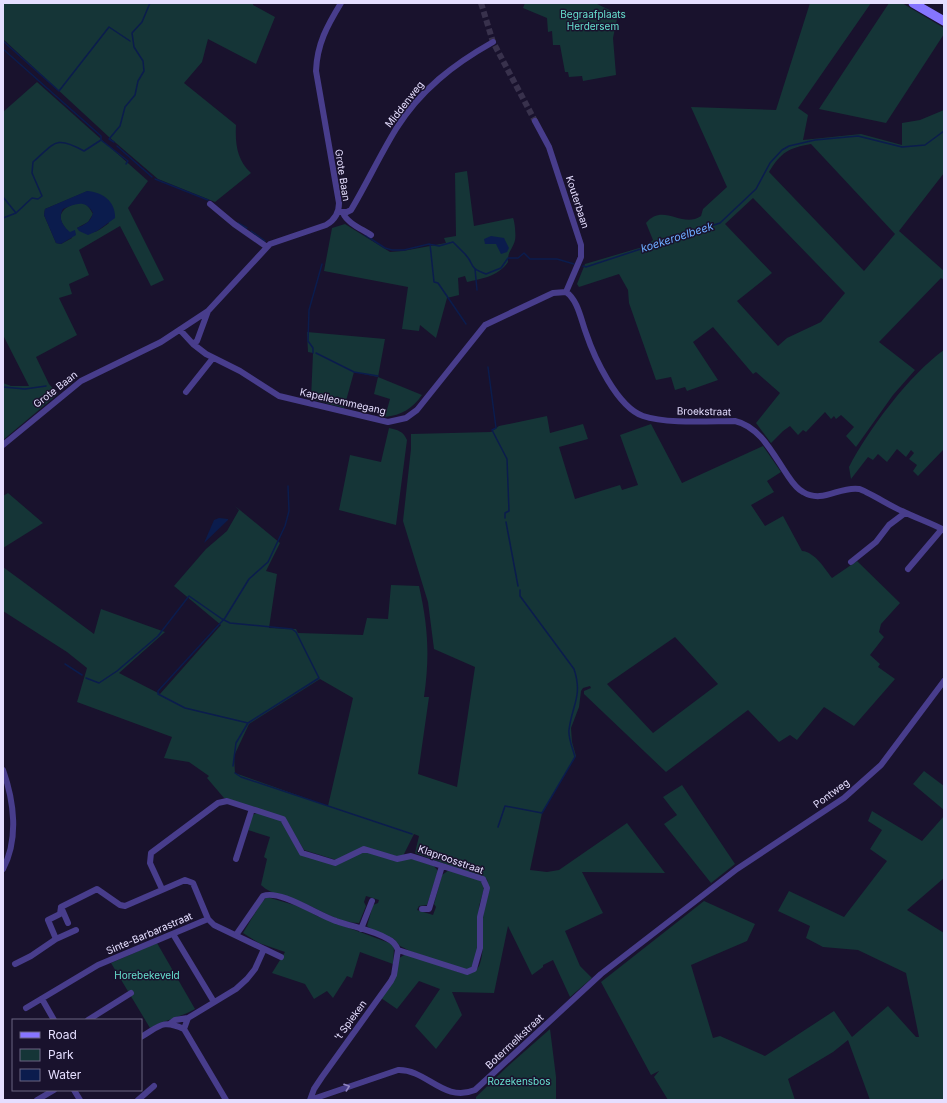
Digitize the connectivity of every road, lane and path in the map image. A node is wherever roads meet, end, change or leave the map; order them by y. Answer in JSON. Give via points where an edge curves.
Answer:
{"nodes":[{"id":1,"x":341,"y":3,"type":"edge"},
{"id":2,"x":913,"y":3,"type":"edge"},
{"id":3,"x":944,"y":21,"type":"edge"},
{"id":4,"x":493,"y":42,"type":"dead end"},
{"id":5,"x":535,"y":121,"type":"tunnel mouth"},
{"id":6,"x":210,"y":204,"type":"dead end"},
{"id":7,"x":340,"y":213,"type":"junction"},
{"id":8,"x":371,"y":234,"type":"dead end"},
{"id":9,"x":267,"y":247,"type":"junction"},
{"id":10,"x":566,"y":292,"type":"junction"},
{"id":11,"x":208,"y":311,"type":"junction"},
{"id":12,"x":181,"y":331,"type":"junction"},
{"id":13,"x":193,"y":344,"type":"junction"},
{"id":14,"x":212,"y":358,"type":"junction"},
{"id":15,"x":186,"y":392,"type":"dead end"},
{"id":16,"x":3,"y":445,"type":"edge"},
{"id":17,"x":905,"y":513,"type":"junction"},
{"id":18,"x":943,"y":530,"type":"edge"},
{"id":19,"x":851,"y":562,"type":"dead end"},
{"id":20,"x":908,"y":569,"type":"dead end"},
{"id":21,"x":944,"y":681,"type":"edge"},
{"id":22,"x":3,"y":770,"type":"edge"},
{"id":23,"x":252,"y":809,"type":"junction"},
{"id":24,"x":236,"y":859,"type":"dead end"},
{"id":25,"x":442,"y":866,"type":"junction"},
{"id":26,"x":3,"y":869,"type":"edge"},
{"id":27,"x":162,"y":889,"type":"junction"},
{"id":28,"x":704,"y":894,"type":"joint"},
{"id":29,"x":372,"y":901,"type":"dead end"},
{"id":30,"x":61,"y":907,"type":"junction"},
{"id":31,"x":422,"y":909,"type":"dead end"},
{"id":32,"x":208,"y":919,"type":"junction"},
{"id":33,"x":68,"y":923,"type":"dead end"},
{"id":34,"x":361,"y":929,"type":"junction"},
{"id":35,"x":76,"y":930,"type":"dead end"},
{"id":36,"x":173,"y":934,"type":"junction"},
{"id":37,"x":236,"y":935,"type":"junction"},
{"id":38,"x":56,"y":939,"type":"junction"},
{"id":39,"x":264,"y":949,"type":"junction"},
{"id":40,"x":398,"y":950,"type":"junction"},
{"id":41,"x":281,"y":957,"type":"dead end"},
{"id":42,"x":15,"y":964,"type":"dead end"},
{"id":43,"x":132,"y":993,"type":"dead end"},
{"id":44,"x":42,"y":999,"type":"junction"},
{"id":45,"x":214,"y":1002,"type":"junction"},
{"id":46,"x":26,"y":1008,"type":"dead end"},
{"id":47,"x":188,"y":1018,"type":"junction"},
{"id":48,"x":53,"y":1019,"type":"edge"},
{"id":49,"x":90,"y":1019,"type":"edge"},
{"id":50,"x":171,"y":1023,"type":"junction"},
{"id":51,"x":184,"y":1029,"type":"junction"},
{"id":52,"x":142,"y":1036,"type":"edge"},
{"id":53,"x":154,"y":1086,"type":"dead end"},
{"id":54,"x":52,"y":1091,"type":"edge"},
{"id":55,"x":75,"y":1091,"type":"edge"},
{"id":56,"x":458,"y":1097,"type":"edge"},
{"id":57,"x":37,"y":1100,"type":"edge"},
{"id":58,"x":80,"y":1100,"type":"edge"},
{"id":59,"x":138,"y":1100,"type":"edge"},
{"id":60,"x":226,"y":1100,"type":"edge"},
{"id":61,"x":310,"y":1100,"type":"edge"}],
"edges":[{"from":1,"to":7,"type":"street","name":"Grote Baan","via":[[316,54]]},
{"from":2,"to":3,"type":"street"},
{"from":4,"to":7,"type":"street","name":"Middenweg","via":[[454,66],[419,98],[396,128],[351,210]]},
{"from":5,"to":10,"type":"street","name":"Kouterbaan","via":[[549,147],[581,245],[581,257]]},
{"from":6,"to":9,"type":"street"},
{"from":7,"to":8,"type":"street"},
{"from":7,"to":9,"type":"street","name":"Grote Baan","via":[[326,225]]},
{"from":9,"to":11,"type":"street","name":"Grote Baan"},
{"from":10,"to":14,"type":"street","name":"Kapelleommegang","via":[[553,293],[485,325],[417,410],[406,418],[394,422],[279,396],[240,371]]},
{"from":10,"to":17,"type":"street","name":"Broekstraat","via":[[574,300],[589,343],[600,365],[625,404],[633,411],[642,416],[658,419],[744,423],[757,433],[801,491],[810,496],[821,497],[849,490],[862,490]]},
{"from":11,"to":12,"type":"street","name":"Grote Baan"},
{"from":11,"to":13,"type":"street","name":"Grote Baan","via":[[197,341]]},
{"from":12,"to":13,"type":"street","name":"Kapelleommegang"},
{"from":12,"to":16,"type":"street","name":"Grote Baan","via":[[81,381]]},
{"from":13,"to":14,"type":"street","name":"Kapelleommegang"},
{"from":14,"to":15,"type":"street"},
{"from":17,"to":18,"type":"street","name":"Broekstraat"},
{"from":17,"to":19,"type":"street"},
{"from":18,"to":20,"type":"street","name":"Broekstraat"},
{"from":21,"to":28,"type":"street","name":"Pontweg","via":[[880,765],[863,782],[844,798]]},
{"from":22,"to":26,"type":"street","via":[[14,813],[10,850]]},
{"from":23,"to":24,"type":"street"},
{"from":23,"to":25,"type":"street","name":"Klaproosstraat","via":[[283,819],[302,853],[335,863],[364,849],[397,859],[411,856]]},
{"from":23,"to":27,"type":"street","name":"Klaproosstraat","via":[[227,801],[218,803],[151,853],[150,863]]},
{"from":25,"to":31,"type":"street","via":[[429,909]]},
{"from":25,"to":40,"type":"street","name":"Klaproosstraat","via":[[483,879],[486,883],[480,917],[480,948],[474,969],[464,972]]},
{"from":27,"to":30,"type":"street","via":[[125,906],[97,889]]},
{"from":27,"to":32,"type":"street","via":[[185,880],[193,883]]},
{"from":28,"to":56,"type":"street","name":"Botermelkstraat","via":[[601,974],[471,1095]]},
{"from":29,"to":34,"type":"street"},
{"from":30,"to":33,"type":"street"},
{"from":30,"to":38,"type":"street","via":[[60,914],[48,920]]},
{"from":32,"to":36,"type":"street","name":"Sinte-Barbarastraat"},
{"from":32,"to":37,"type":"street","name":"Sinte-Barbarastraat","via":[[214,925]]},
{"from":34,"to":37,"type":"street","name":"Klaproosstraat","via":[[321,916],[304,905],[266,894]]},
{"from":34,"to":40,"type":"street","name":"Klaproosstraat","via":[[390,940]]},
{"from":35,"to":38,"type":"street"},
{"from":36,"to":44,"type":"street","name":"Sinte-Barbarastraat","via":[[98,965]]},
{"from":36,"to":45,"type":"street"},
{"from":37,"to":39,"type":"street","name":"Sinte-Barbarastraat"},
{"from":38,"to":42,"type":"street"},
{"from":39,"to":41,"type":"street","name":"Sinte-Barbarastraat"},
{"from":39,"to":45,"type":"street","via":[[255,969],[247,979]]},
{"from":40,"to":61,"type":"street","name":"'t Spieken","via":[[391,981],[322,1077]]},
{"from":43,"to":49,"type":"street"},
{"from":44,"to":46,"type":"street","name":"Sinte-Barbarastraat"},
{"from":44,"to":48,"type":"street"},
{"from":45,"to":47,"type":"street"},
{"from":47,"to":50,"type":"street"},
{"from":47,"to":51,"type":"street"},
{"from":50,"to":51,"type":"street"},
{"from":50,"to":52,"type":"street"},
{"from":51,"to":60,"type":"street"},
{"from":53,"to":59,"type":"street"},
{"from":54,"to":57,"type":"street"},
{"from":55,"to":58,"type":"street"},
{"from":61,"to":56,"type":"street","name":"Botermelkstraat","one_way":true,"via":[[398,1070],[416,1073],[442,1091]]}]}
